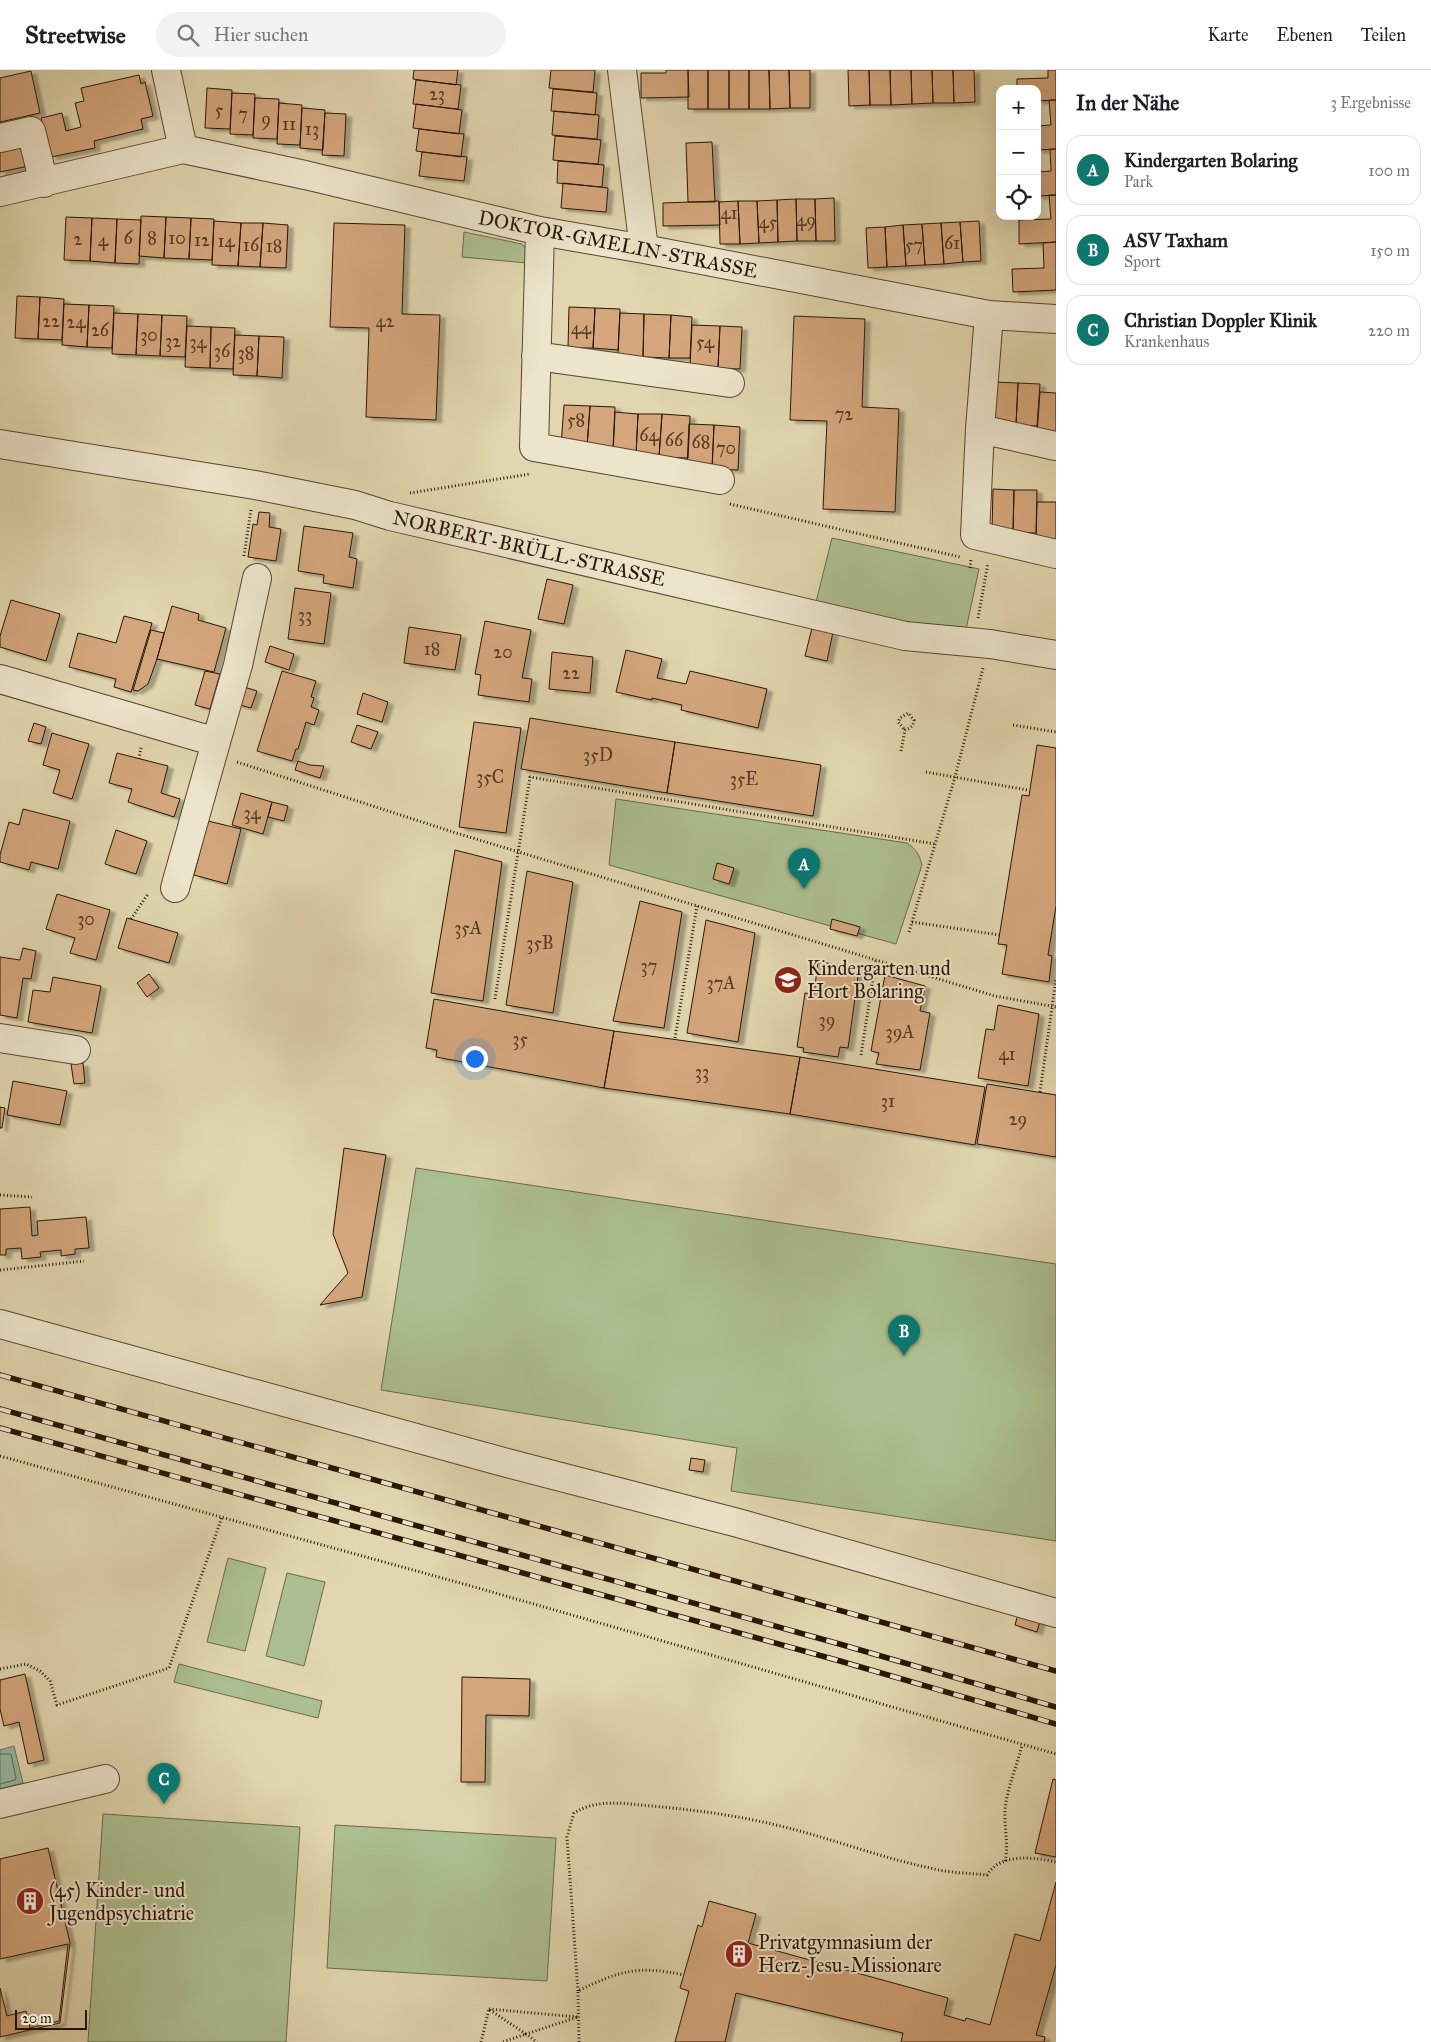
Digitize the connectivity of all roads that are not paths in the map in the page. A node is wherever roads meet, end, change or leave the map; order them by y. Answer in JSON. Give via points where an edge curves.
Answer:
{"nodes":[{"id":1,"x":166,"y":70,"type":"edge"},
{"id":2,"x":622,"y":70,"type":"edge"},
{"id":3,"x":0,"y":138,"type":"edge"},
{"id":4,"x":183,"y":149,"type":"junction"},
{"id":5,"x":44,"y":182,"type":"junction"},
{"id":6,"x":0,"y":192,"type":"edge"},
{"id":7,"x":540,"y":232,"type":"junction"},
{"id":8,"x":644,"y":249,"type":"junction"},
{"id":9,"x":989,"y":316,"type":"junction"},
{"id":10,"x":1056,"y":318,"type":"edge"},
{"id":11,"x":536,"y":356,"type":"junction"},
{"id":12,"x":730,"y":382,"type":"dead end"},
{"id":13,"x":980,"y":429,"type":"junction"},
{"id":14,"x":0,"y":444,"type":"edge"},
{"id":15,"x":1056,"y":446,"type":"edge"},
{"id":16,"x":721,"y":491,"type":"road end"},
{"id":17,"x":1056,"y":554,"type":"edge"},
{"id":18,"x":257,"y":578,"type":"road end"},
{"id":19,"x":1056,"y":655,"type":"edge"},
{"id":20,"x":0,"y":679,"type":"edge"},
{"id":21,"x":214,"y":748,"type":"junction"},
{"id":22,"x":175,"y":888,"type":"dead end"},
{"id":23,"x":0,"y":1038,"type":"edge"},
{"id":24,"x":76,"y":1050,"type":"dead end"},
{"id":25,"x":0,"y":1324,"type":"edge"},
{"id":26,"x":1056,"y":1612,"type":"edge"},
{"id":27,"x":105,"y":1779,"type":"dead end"},
{"id":28,"x":0,"y":1804,"type":"edge"}],
"edges":[{"from":1,"to":4,"type":"street"},
{"from":2,"to":8,"type":"street"},
{"from":3,"to":5,"type":"street","via":[[31,131]]},
{"from":4,"to":5,"type":"street","name":"DOKTOR-GMELIN-STRASSE"},
{"from":4,"to":7,"type":"street","name":"DOKTOR-GMELIN-STRASSE"},
{"from":5,"to":6,"type":"street","name":"DOKTOR-GMELIN-STRASSE"},
{"from":7,"to":8,"type":"street","name":"DOKTOR-GMELIN-STRASSE"},
{"from":7,"to":11,"type":"street"},
{"from":8,"to":9,"type":"street","name":"DOKTOR-GMELIN-STRASSE"},
{"from":9,"to":10,"type":"street","name":"DOKTOR-GMELIN-STRASSE"},
{"from":9,"to":13,"type":"street"},
{"from":11,"to":12,"type":"street"},
{"from":11,"to":16,"type":"street","via":[[536,460]]},
{"from":13,"to":15,"type":"street"},
{"from":13,"to":17,"type":"street","via":[[974,535]]},
{"from":14,"to":19,"type":"street","name":"NORBERT-BRÜLL-STRASSE","via":[[328,500],[905,636],[983,633]]},
{"from":18,"to":21,"type":"street","via":[[238,665]]},
{"from":20,"to":21,"type":"street"},
{"from":21,"to":22,"type":"street"},
{"from":23,"to":24,"type":"street"},
{"from":25,"to":26,"type":"street"},
{"from":27,"to":28,"type":"street"}]}
